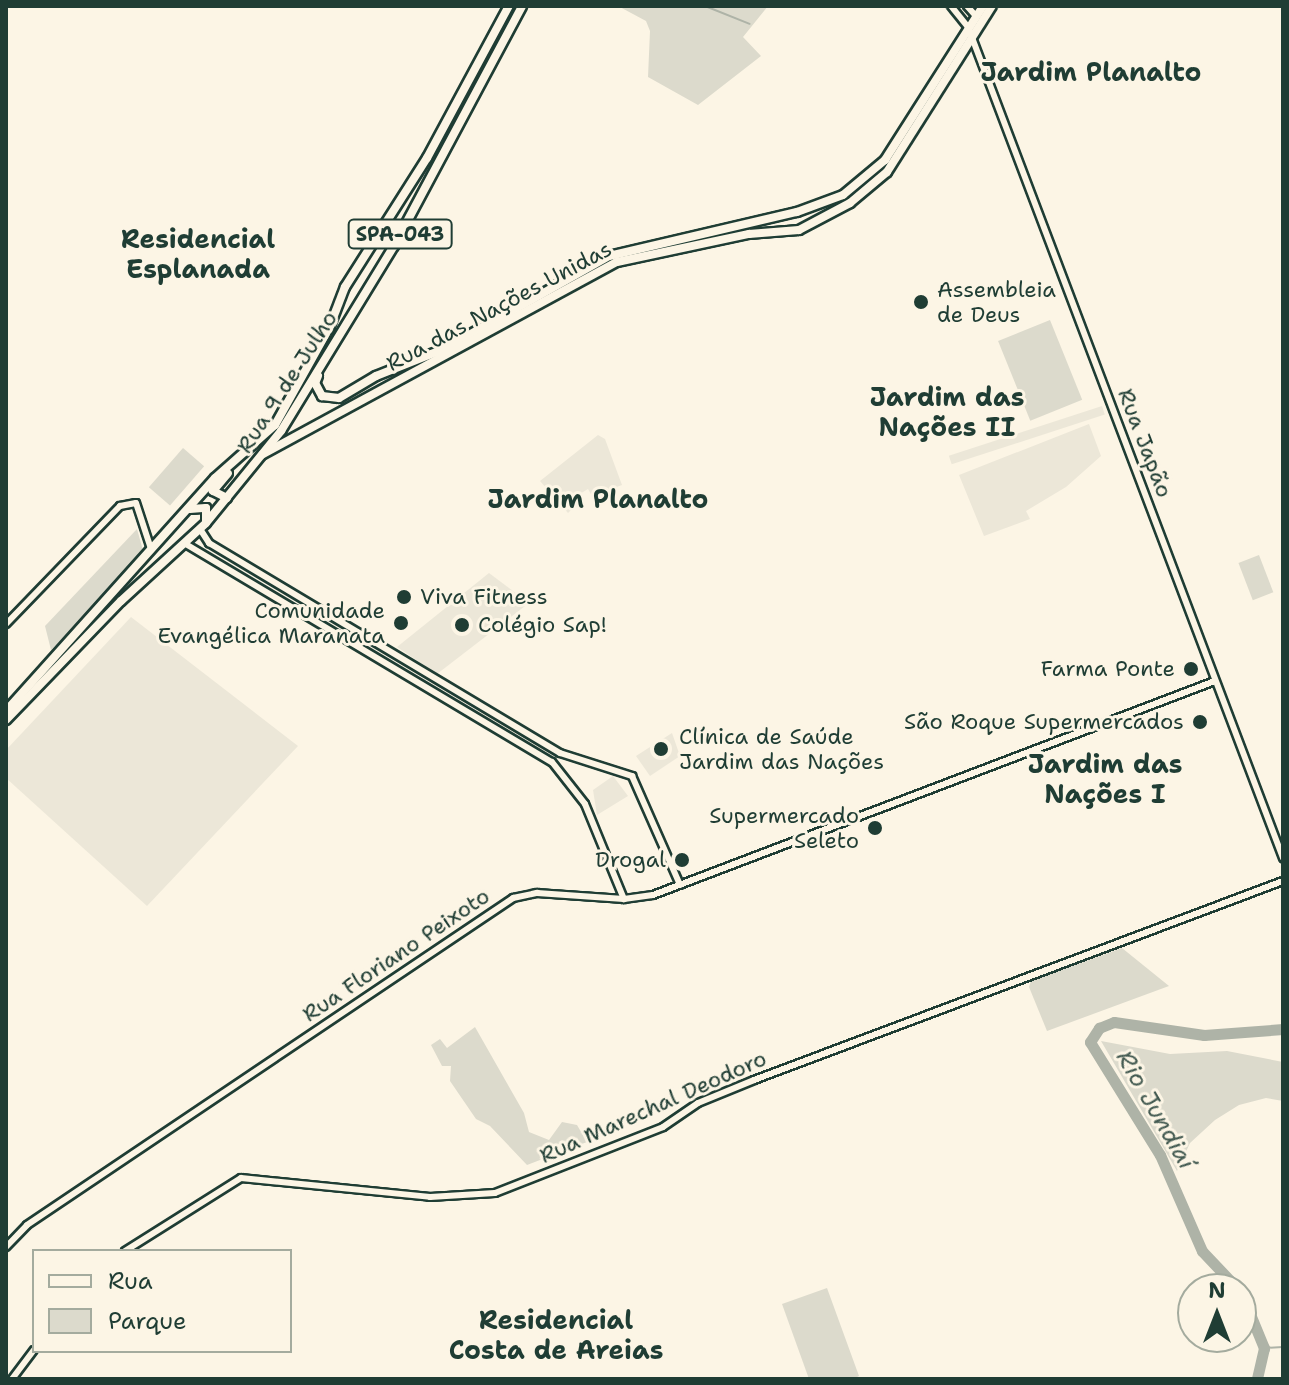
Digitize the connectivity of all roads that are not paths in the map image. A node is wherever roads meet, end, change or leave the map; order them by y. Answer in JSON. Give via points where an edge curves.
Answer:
{"nodes":[{"id":1,"x":509,"y":6,"type":"edge"},
{"id":2,"x":522,"y":6,"type":"edge"},
{"id":3,"x":951,"y":6,"type":"edge"},
{"id":4,"x":967,"y":6,"type":"edge"},
{"id":5,"x":983,"y":6,"type":"edge"},
{"id":6,"x":992,"y":6,"type":"edge"},
{"id":7,"x":976,"y":16,"type":"junction"},
{"id":8,"x":972,"y":29,"type":"junction"},
{"id":9,"x":970,"y":42,"type":"junction"},
{"id":10,"x":797,"y":212,"type":"junction"},
{"id":11,"x":776,"y":216,"type":"junction"},
{"id":12,"x":805,"y":228,"type":"junction"},
{"id":13,"x":778,"y":234,"type":"junction"},
{"id":14,"x":377,"y":236,"type":"junction"},
{"id":15,"x":394,"y":246,"type":"junction"},
{"id":16,"x":350,"y":279,"type":"junction"},
{"id":17,"x":369,"y":289,"type":"junction"},
{"id":18,"x":331,"y":347,"type":"junction"},
{"id":19,"x":266,"y":437,"type":"junction"},
{"id":20,"x":263,"y":454,"type":"junction"},
{"id":21,"x":227,"y":498,"type":"junction"},
{"id":22,"x":190,"y":509,"type":"junction"},
{"id":23,"x":180,"y":519,"type":"junction"},
{"id":24,"x":203,"y":526,"type":"junction"},
{"id":25,"x":184,"y":543,"type":"junction"},
{"id":26,"x":152,"y":552,"type":"junction"},
{"id":27,"x":138,"y":567,"type":"junction"},
{"id":28,"x":121,"y":601,"type":"junction"},
{"id":29,"x":294,"y":606,"type":"junction"},
{"id":30,"x":339,"y":621,"type":"junction"},
{"id":31,"x":6,"y":624,"type":"edge"},
{"id":32,"x":363,"y":648,"type":"junction"},
{"id":33,"x":428,"y":676,"type":"junction"},
{"id":34,"x":1215,"y":681,"type":"junction"},
{"id":35,"x":455,"y":691,"type":"junction"},
{"id":36,"x":446,"y":698,"type":"junction"},
{"id":37,"x":475,"y":702,"type":"junction"},
{"id":38,"x":468,"y":710,"type":"junction"},
{"id":39,"x":6,"y":711,"type":"edge"},
{"id":40,"x":6,"y":720,"type":"edge"},
{"id":41,"x":1283,"y":858,"type":"edge"},
{"id":42,"x":1283,"y":881,"type":"edge"},
{"id":43,"x":680,"y":885,"type":"junction"},
{"id":44,"x":624,"y":899,"type":"junction"},
{"id":45,"x":6,"y":1247,"type":"edge"},
{"id":46,"x":128,"y":1249,"type":"edge"},
{"id":47,"x":32,"y":1353,"type":"edge"},
{"id":48,"x":12,"y":1379,"type":"edge"}],
"edges":[{"from":1,"to":14,"type":"main road","name":"Rua 9 de Julho","number":"SPA-043","via":[[434,145]]},
{"from":2,"to":15,"type":"main road","name":"Rua 9 de Julho","number":"SPA-043"},
{"from":3,"to":8,"type":"street"},
{"from":4,"to":7,"type":"street"},
{"from":5,"to":7,"type":"main road","name":"Rua das Nações Unidas"},
{"from":6,"to":8,"type":"main road","name":"Rua das Nações Unidas"},
{"from":7,"to":8,"type":"main road","name":"Rua das Nações Unidas"},
{"from":8,"to":9,"type":"main road","name":"Rua das Nações Unidas"},
{"from":8,"to":10,"type":"main road","name":"Rua das Nações Unidas","via":[[869,178],[843,195]]},
{"from":9,"to":12,"type":"main road","name":"Rua das Nações Unidas","via":[[878,184]]},
{"from":9,"to":34,"type":"street","name":"Rua Japão"},
{"from":10,"to":11,"type":"main road","name":"Rua das Nações Unidas"},
{"from":10,"to":12,"type":"main road"},
{"from":11,"to":13,"type":"main road","via":[[773,226]]},
{"from":11,"to":18,"type":"main road","name":"Rua das Nações Unidas","via":[[609,256],[444,349],[334,400],[322,396],[315,383]]},
{"from":12,"to":13,"type":"main road","name":"Rua das Nações Unidas"},
{"from":13,"to":20,"type":"main road","name":"Rua das Nações Unidas","via":[[749,234],[617,262]]},
{"from":14,"to":15,"type":"main road","via":[[388,234]]},
{"from":14,"to":16,"type":"main road","name":"Rua 9 de Julho","number":"SPA-043"},
{"from":15,"to":17,"type":"main road","name":"Rua 9 de Julho","number":"SPA-043"},
{"from":16,"to":17,"type":"main road"},
{"from":16,"to":19,"type":"main road","name":"Rua 9 de Julho","number":"SPA-043","via":[[322,341]]},
{"from":17,"to":18,"type":"main road","name":"Rua 9 de Julho","number":"SPA-043"},
{"from":18,"to":20,"type":"main road","name":"Rua 9 de Julho","number":"SPA-043"},
{"from":19,"to":21,"type":"main road","via":[[215,488],[216,498]]},
{"from":19,"to":22,"type":"main road","name":"Rua 9 de Julho","via":[[215,478]]},
{"from":20,"to":21,"type":"main road","name":"Rua 9 de Julho"},
{"from":21,"to":24,"type":"main road","name":"Rua 9 de Julho"},
{"from":22,"to":23,"type":"main road","name":"Rua 9 de Julho"},
{"from":22,"to":24,"type":"main road","via":[[208,509]]},
{"from":23,"to":25,"type":"main road","via":[[176,538]]},
{"from":23,"to":26,"type":"main road","name":"Rua 9 de Julho"},
{"from":24,"to":25,"type":"main road","name":"Rua 9 de Julho"},
{"from":24,"to":30,"type":"street","via":[[209,543]]},
{"from":25,"to":28,"type":"main road","name":"Rua 9 de Julho"},
{"from":25,"to":29,"type":"street"},
{"from":26,"to":27,"type":"main road","name":"Rua 9 de Julho"},
{"from":26,"to":31,"type":"street","via":[[136,503],[120,506]]},
{"from":27,"to":28,"type":"main road","via":[[121,590]]},
{"from":27,"to":39,"type":"main road","name":"Rua 9 de Julho"},
{"from":28,"to":40,"type":"main road","name":"Rua 9 de Julho"},
{"from":29,"to":30,"type":"street","via":[[331,626],[338,627]]},
{"from":29,"to":32,"type":"street"},
{"from":30,"to":33,"type":"street"},
{"from":32,"to":33,"type":"street","via":[[419,678]]},
{"from":32,"to":36,"type":"street"},
{"from":33,"to":35,"type":"street"},
{"from":34,"to":41,"type":"street","name":"Rua Japão"},
{"from":34,"to":43,"type":"street","name":"Rua Floriano Peixoto"},
{"from":35,"to":36,"type":"street","via":[[454,698]]},
{"from":35,"to":37,"type":"street"},
{"from":36,"to":38,"type":"street"},
{"from":37,"to":38,"type":"street","via":[[466,703]]},
{"from":37,"to":43,"type":"street","via":[[571,759],[632,776]]},
{"from":38,"to":44,"type":"street","via":[[552,762],[585,804]]},
{"from":42,"to":46,"type":"street","name":"Rua Marechal Deodoro","via":[[754,1080],[698,1103],[663,1127],[495,1193],[430,1197],[241,1178]]},
{"from":43,"to":44,"type":"street","name":"Rua Floriano Peixoto"},
{"from":44,"to":45,"type":"street","name":"Rua Floriano Peixoto","via":[[549,893],[521,896],[499,906],[16,1233]]},
{"from":47,"to":48,"type":"street"}]}
